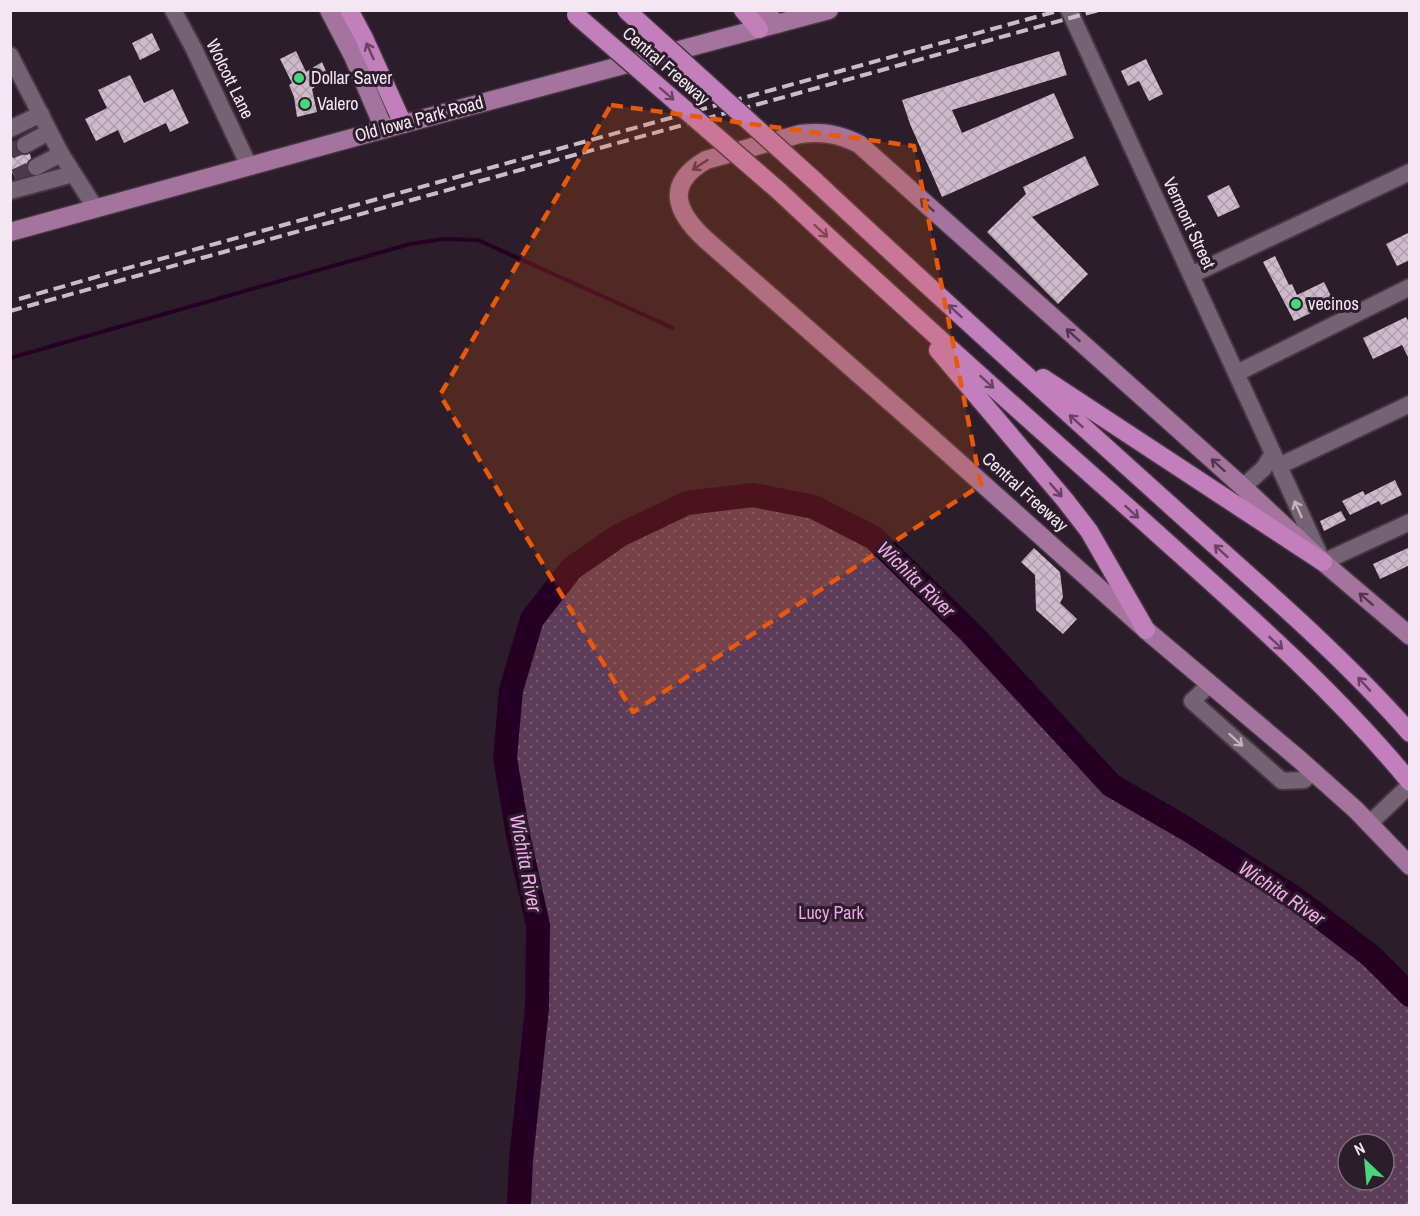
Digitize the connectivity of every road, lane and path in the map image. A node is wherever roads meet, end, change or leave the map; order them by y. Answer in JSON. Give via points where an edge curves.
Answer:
{"nodes":[{"id":1,"x":173,"y":10,"type":"edge"},
{"id":2,"x":329,"y":10,"type":"edge"},
{"id":3,"x":349,"y":10,"type":"edge"},
{"id":4,"x":626,"y":10,"type":"edge"},
{"id":5,"x":742,"y":10,"type":"edge"},
{"id":6,"x":764,"y":10,"type":"edge"},
{"id":7,"x":829,"y":10,"type":"edge"},
{"id":8,"x":1069,"y":10,"type":"edge"},
{"id":9,"x":573,"y":13,"type":"edge"},
{"id":10,"x":777,"y":24,"type":"junction"},
{"id":11,"x":759,"y":29,"type":"junction"},
{"id":12,"x":10,"y":55,"type":"edge"},
{"id":13,"x":41,"y":114,"type":"junction"},
{"id":14,"x":403,"y":124,"type":"junction"},
{"id":15,"x":10,"y":129,"type":"edge"},
{"id":16,"x":384,"y":129,"type":"junction"},
{"id":17,"x":49,"y":132,"type":"junction"},
{"id":18,"x":25,"y":145,"type":"tunnel mouth"},
{"id":19,"x":61,"y":154,"type":"junction"},
{"id":20,"x":249,"y":166,"type":"junction"},
{"id":21,"x":36,"y":167,"type":"tunnel mouth"},
{"id":22,"x":1410,"y":172,"type":"edge"},
{"id":23,"x":73,"y":174,"type":"junction"},
{"id":24,"x":12,"y":183,"type":"edge"},
{"id":25,"x":96,"y":209,"type":"junction"},
{"id":26,"x":10,"y":232,"type":"edge"},
{"id":27,"x":1191,"y":275,"type":"junction"},
{"id":28,"x":1410,"y":287,"type":"edge"},
{"id":29,"x":897,"y":300,"type":"junction"},
{"id":30,"x":989,"y":342,"type":"junction"},
{"id":31,"x":1237,"y":373,"type":"junction"},
{"id":32,"x":1410,"y":404,"type":"edge"},
{"id":33,"x":1276,"y":460,"type":"junction"},
{"id":34,"x":1243,"y":487,"type":"junction"},
{"id":35,"x":1410,"y":522,"type":"edge"},
{"id":36,"x":1323,"y":562,"type":"junction"},
{"id":37,"x":1146,"y":630,"type":"junction"},
{"id":38,"x":1409,"y":635,"type":"edge"},
{"id":39,"x":1210,"y":684,"type":"junction"},
{"id":40,"x":1407,"y":730,"type":"edge"},
{"id":41,"x":1313,"y":771,"type":"junction"},
{"id":42,"x":1410,"y":783,"type":"edge"},
{"id":43,"x":1369,"y":824,"type":"junction"},
{"id":44,"x":1410,"y":866,"type":"edge"}],
"edges":[{"from":1,"to":20,"type":"street","name":"Wolcott Lane"},
{"from":2,"to":16,"type":"main road"},
{"from":14,"to":3,"type":"highway","one_way":true},
{"from":30,"to":4,"type":"highway","name":"Central Freeway","one_way":true,"bridge":true},
{"from":5,"to":11,"type":"highway"},
{"from":6,"to":10,"type":"main road"},
{"from":7,"to":10,"type":"main road","name":"Old Iowa Park Road"},
{"from":8,"to":27,"type":"street","name":"Vermont Street"},
{"from":9,"to":29,"type":"highway","name":"Central Freeway","one_way":true,"bridge":true},
{"from":10,"to":11,"type":"main road","name":"Old Iowa Park Road"},
{"from":11,"to":14,"type":"main road","name":"Old Iowa Park Road"},
{"from":12,"to":13,"type":"street"},
{"from":13,"to":15,"type":"street"},
{"from":13,"to":17,"type":"street"},
{"from":14,"to":16,"type":"main road","name":"Old Iowa Park Road"},
{"from":16,"to":20,"type":"main road","name":"Old Iowa Park Road"},
{"from":17,"to":18,"type":"street"},
{"from":17,"to":19,"type":"street"},
{"from":19,"to":21,"type":"street"},
{"from":19,"to":23,"type":"street"},
{"from":20,"to":25,"type":"main road","name":"Old Iowa Park Road"},
{"from":22,"to":27,"type":"street"},
{"from":23,"to":24,"type":"street"},
{"from":23,"to":25,"type":"street"},
{"from":25,"to":26,"type":"main road","name":"Old Iowa Park Road"},
{"from":27,"to":31,"type":"street","name":"Vermont Street"},
{"from":28,"to":31,"type":"street"},
{"from":29,"to":37,"type":"highway","one_way":true,"via":[[1089,531]]},
{"from":29,"to":42,"type":"highway","name":"Central Freeway","one_way":true,"via":[[1266,633],[1382,748]]},
{"from":30,"to":36,"type":"highway"},
{"from":40,"to":30,"type":"highway","name":"Central Freeway","one_way":true,"via":[[1292,613]]},
{"from":31,"to":33,"type":"street","name":"Vermont Street"},
{"from":32,"to":33,"type":"street"},
{"from":33,"to":34,"type":"street"},
{"from":36,"to":33,"type":"street","name":"Vermont Street","one_way":true},
{"from":34,"to":36,"type":"main road","name":"Central Freeway"},
{"from":34,"to":37,"type":"main road","name":"Central Freeway","one_way":true,"via":[[858,144],[844,136],[800,134],[706,160],[686,176],[678,200],[692,226]]},
{"from":35,"to":36,"type":"street"},
{"from":38,"to":36,"type":"main road","name":"Central Freeway","one_way":true},
{"from":37,"to":39,"type":"main road","name":"Central Freeway"},
{"from":39,"to":41,"type":"main road","name":"Central Freeway"},
{"from":39,"to":41,"type":"street","one_way":true,"via":[[1192,701],[1282,781],[1304,780]]},
{"from":41,"to":43,"type":"main road","name":"Central Freeway"},
{"from":42,"to":43,"type":"street"},
{"from":43,"to":44,"type":"main road","name":"Central Freeway"}]}
